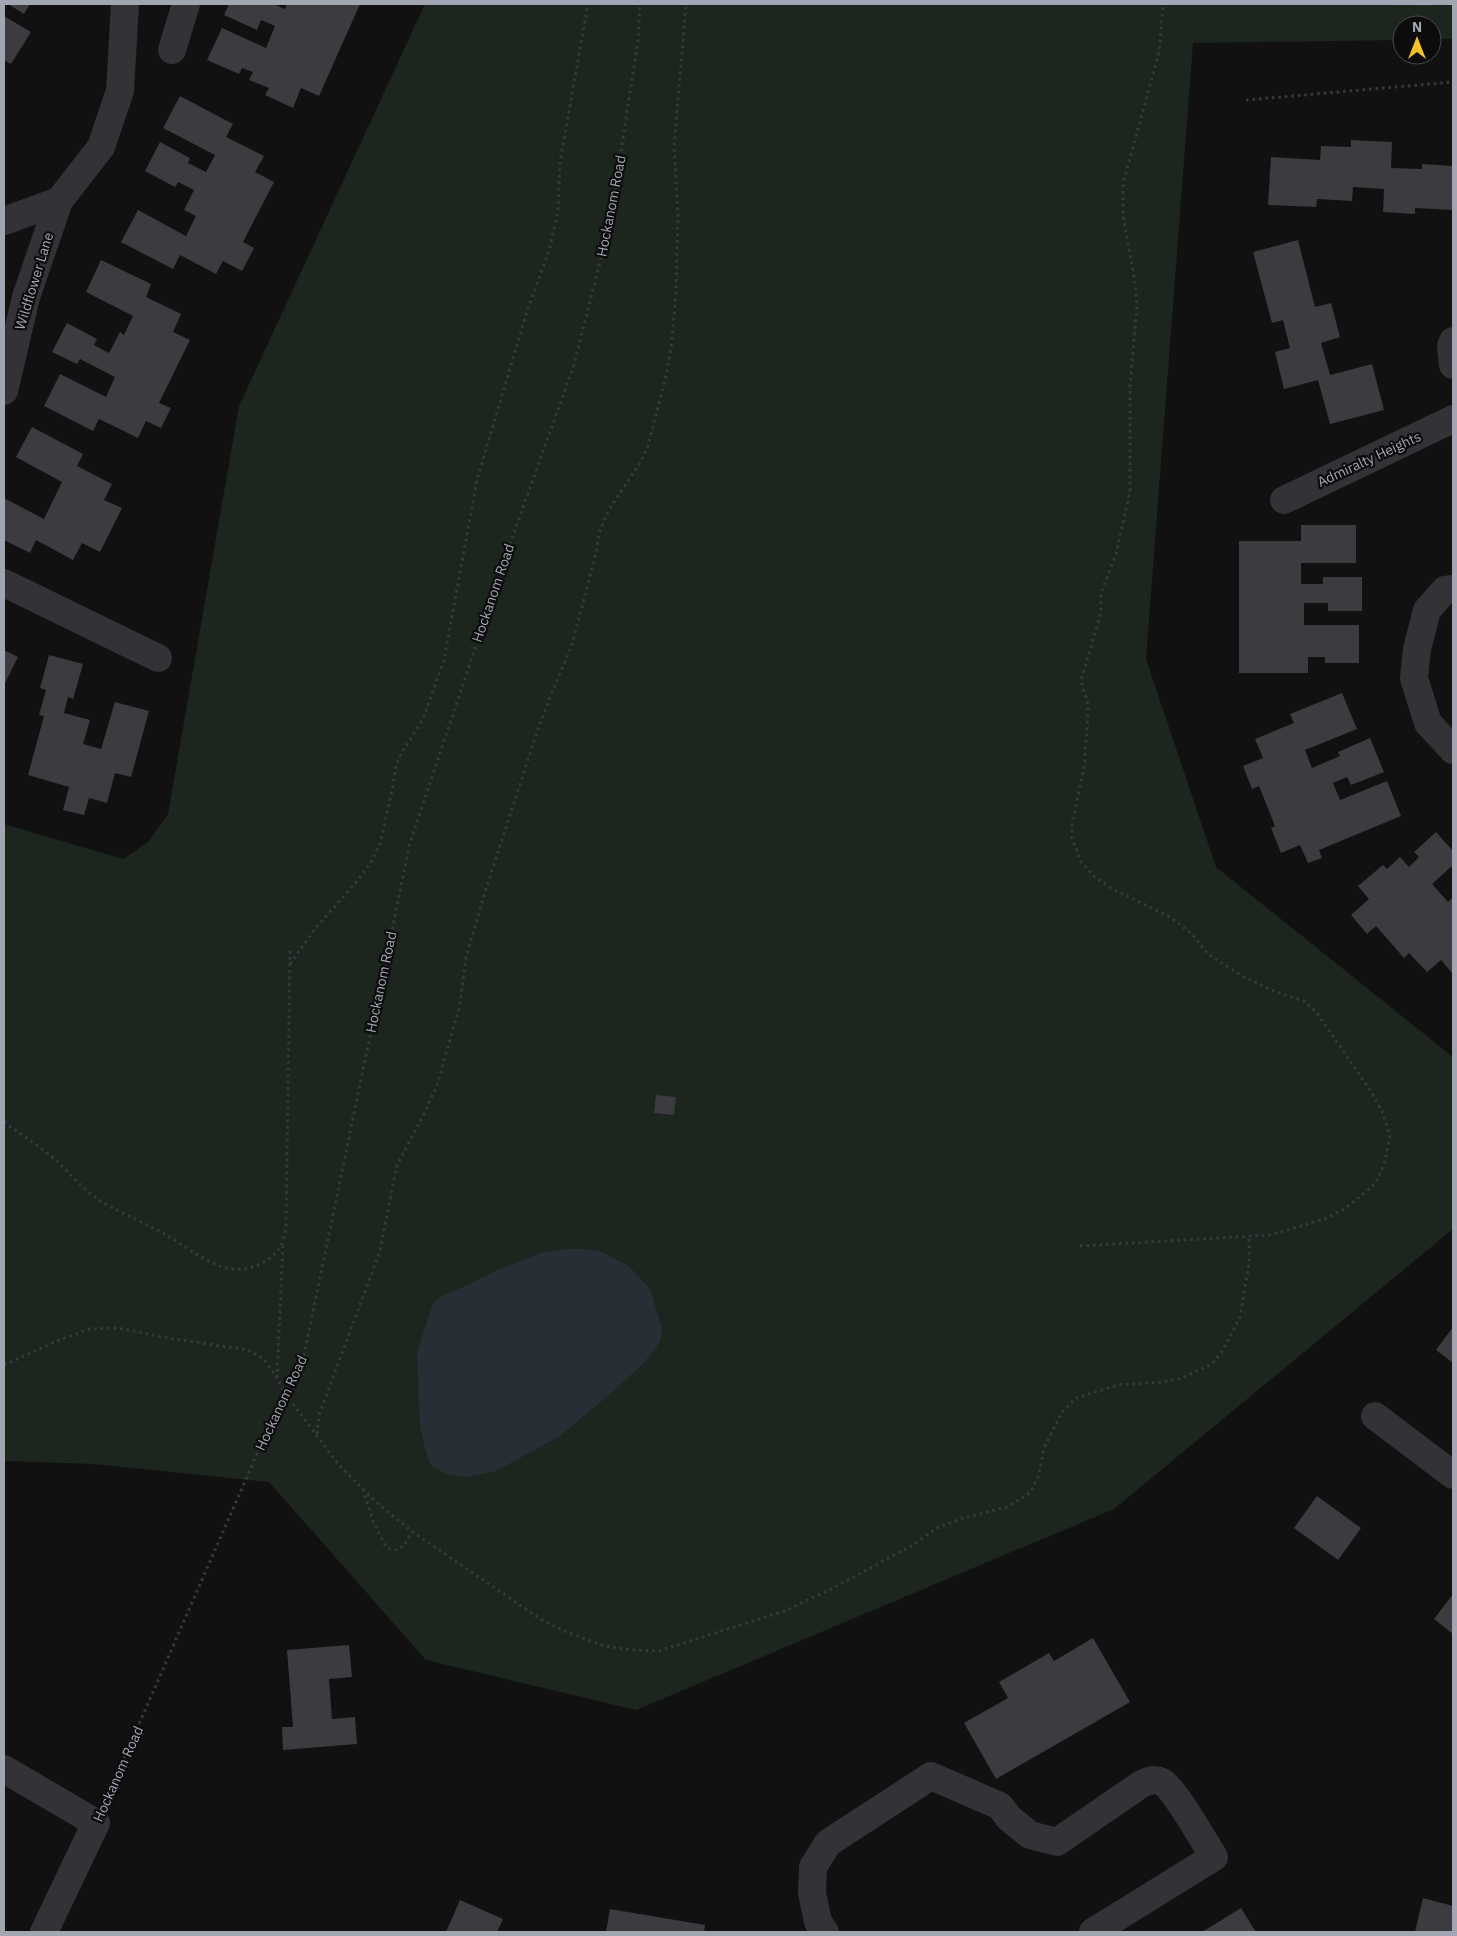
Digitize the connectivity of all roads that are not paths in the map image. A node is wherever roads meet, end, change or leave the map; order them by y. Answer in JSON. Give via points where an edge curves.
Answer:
{"nodes":[{"id":1,"x":125,"y":4,"type":"edge"},
{"id":2,"x":186,"y":4,"type":"edge"},
{"id":3,"x":172,"y":50,"type":"dead end"},
{"id":4,"x":60,"y":201,"type":"junction"},
{"id":5,"x":4,"y":221,"type":"edge"},
{"id":6,"x":1453,"y":341,"type":"edge"},
{"id":7,"x":1453,"y":365,"type":"edge"},
{"id":8,"x":4,"y":391,"type":"edge"},
{"id":9,"x":1453,"y":419,"type":"edge"},
{"id":10,"x":1284,"y":500,"type":"dead end"},
{"id":11,"x":4,"y":583,"type":"edge"},
{"id":12,"x":1453,"y":589,"type":"edge"},
{"id":13,"x":158,"y":658,"type":"dead end"},
{"id":14,"x":1453,"y":750,"type":"edge"},
{"id":15,"x":1375,"y":1416,"type":"dead end"},
{"id":16,"x":1453,"y":1476,"type":"edge"},
{"id":17,"x":4,"y":1769,"type":"edge"},
{"id":18,"x":44,"y":1932,"type":"edge"},
{"id":19,"x":825,"y":1932,"type":"edge"},
{"id":20,"x":1093,"y":1932,"type":"edge"}],
"edges":[{"from":1,"to":4,"type":"street","name":"Wildflower Lane","via":[[120,91],[101,147]]},
{"from":2,"to":3,"type":"street"},
{"from":4,"to":5,"type":"street"},
{"from":4,"to":8,"type":"street","name":"Wildflower Lane","via":[[26,297]]},
{"from":6,"to":7,"type":"street"},
{"from":9,"to":10,"type":"street","name":"Admiralty Heights"},
{"from":11,"to":13,"type":"street"},
{"from":12,"to":14,"type":"street","via":[[1445,590],[1427,610],[1414,678],[1428,723]]},
{"from":15,"to":16,"type":"street"},
{"from":17,"to":18,"type":"street","name":"Hockanom Road","via":[[96,1823]]},
{"from":19,"to":20,"type":"street","via":[[818,1922],[812,1894],[813,1867],[828,1843],[931,1776],[1000,1806],[1030,1835],[1057,1842],[1140,1785],[1151,1780],[1163,1782],[1178,1799],[1214,1857]]}]}
